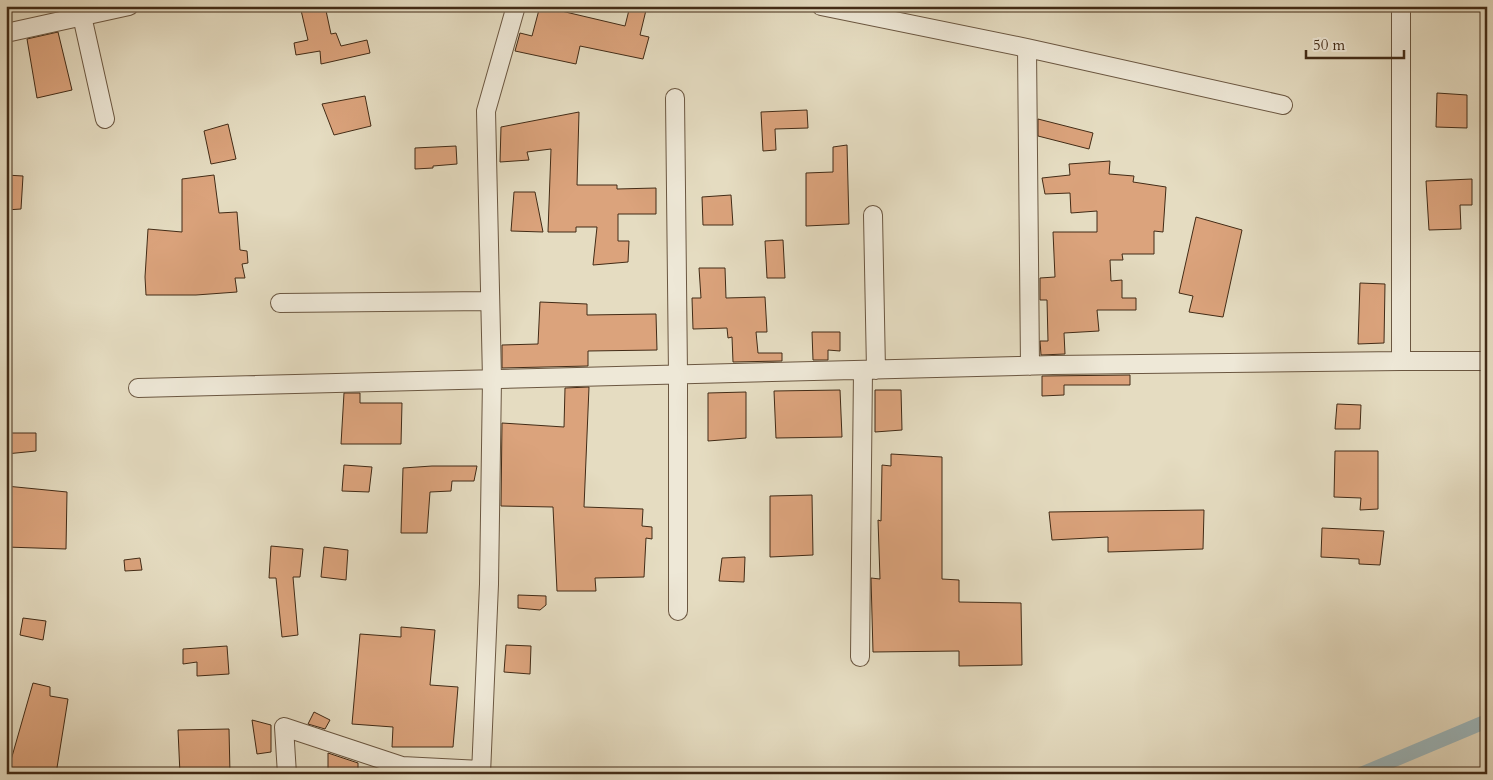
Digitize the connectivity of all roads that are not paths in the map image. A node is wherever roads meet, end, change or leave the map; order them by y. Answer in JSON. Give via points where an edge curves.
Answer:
{"nodes":[{"id":1,"x":129,"y":6,"type":"edge"},
{"id":2,"x":516,"y":6,"type":"edge"},
{"id":3,"x":821,"y":6,"type":"edge"},
{"id":4,"x":1401,"y":6,"type":"edge"},
{"id":5,"x":82,"y":16,"type":"junction"},
{"id":6,"x":6,"y":33,"type":"edge"},
{"id":7,"x":1027,"y":48,"type":"junction"},
{"id":8,"x":675,"y":98,"type":"dead end"},
{"id":9,"x":1283,"y":105,"type":"dead end"},
{"id":10,"x":105,"y":119,"type":"dead end"},
{"id":11,"x":873,"y":214,"type":"dead end"},
{"id":12,"x":490,"y":301,"type":"junction"},
{"id":13,"x":280,"y":302,"type":"dead end"},
{"id":14,"x":1402,"y":361,"type":"junction"},
{"id":15,"x":1487,"y":362,"type":"edge"},
{"id":16,"x":1030,"y":366,"type":"junction"},
{"id":17,"x":870,"y":370,"type":"junction"},
{"id":18,"x":678,"y":374,"type":"junction"},
{"id":19,"x":492,"y":379,"type":"junction"},
{"id":20,"x":138,"y":388,"type":"dead end"},
{"id":21,"x":678,"y":611,"type":"dead end"},
{"id":22,"x":860,"y":657,"type":"dead end"},
{"id":23,"x":481,"y":772,"type":"edge"},
{"id":24,"x":287,"y":774,"type":"edge"}],
"edges":[{"from":1,"to":5,"type":"street"},
{"from":2,"to":12,"type":"street","via":[[486,111]]},
{"from":3,"to":7,"type":"street"},
{"from":4,"to":14,"type":"street"},
{"from":5,"to":6,"type":"street"},
{"from":5,"to":10,"type":"street"},
{"from":7,"to":9,"type":"street"},
{"from":7,"to":16,"type":"street"},
{"from":8,"to":18,"type":"street"},
{"from":11,"to":17,"type":"street"},
{"from":12,"to":13,"type":"street"},
{"from":12,"to":19,"type":"street"},
{"from":14,"to":15,"type":"street"},
{"from":14,"to":16,"type":"street"},
{"from":16,"to":17,"type":"street"},
{"from":17,"to":18,"type":"street"},
{"from":17,"to":22,"type":"street"},
{"from":18,"to":19,"type":"street"},
{"from":18,"to":21,"type":"street"},
{"from":19,"to":20,"type":"street"},
{"from":19,"to":23,"type":"street","via":[[489,584]]},
{"from":23,"to":24,"type":"street","via":[[402,766],[284,727]]}]}
